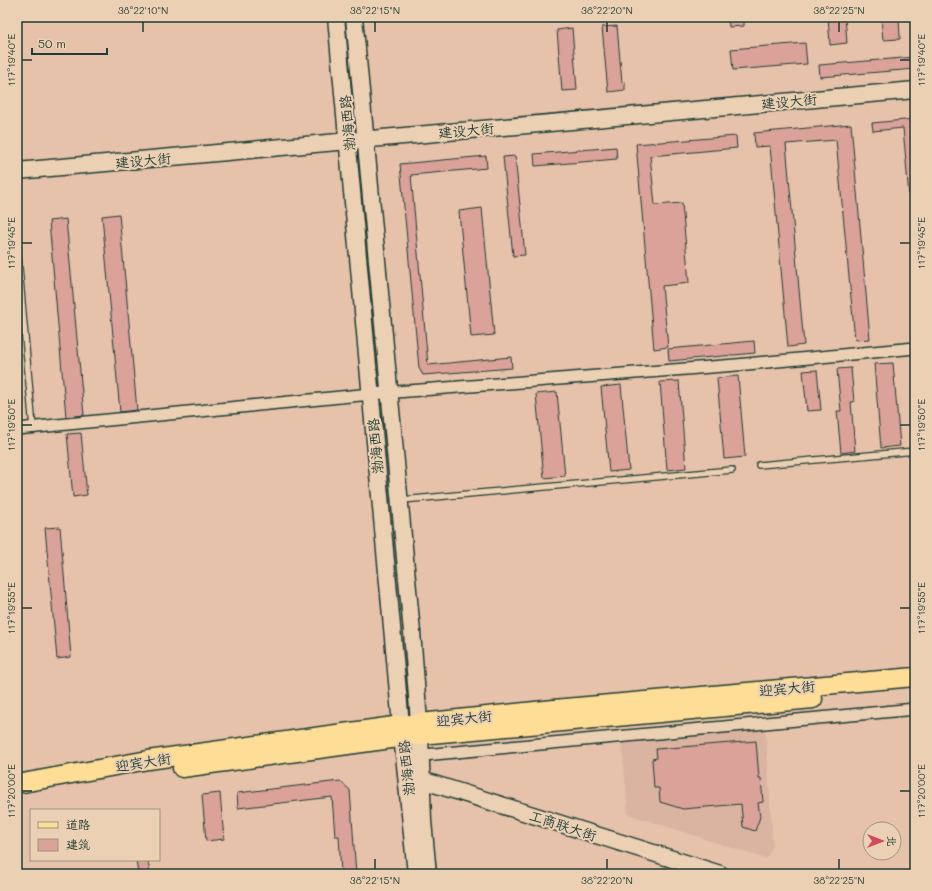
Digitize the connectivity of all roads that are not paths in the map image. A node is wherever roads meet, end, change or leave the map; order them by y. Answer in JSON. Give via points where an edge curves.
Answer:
{"nodes":[{"id":1,"x":336,"y":17,"type":"edge"},
{"id":2,"x":354,"y":17,"type":"edge"},
{"id":3,"x":915,"y":90,"type":"edge"},
{"id":4,"x":366,"y":140,"type":"junction"},
{"id":5,"x":349,"y":142,"type":"junction"},
{"id":6,"x":17,"y":171,"type":"edge"},
{"id":7,"x":17,"y":245,"type":"edge"},
{"id":8,"x":915,"y":348,"type":"edge"},
{"id":9,"x":389,"y":393,"type":"junction"},
{"id":10,"x":371,"y":394,"type":"junction"},
{"id":11,"x":33,"y":428,"type":"junction"},
{"id":12,"x":17,"y":429,"type":"edge"},
{"id":13,"x":915,"y":451,"type":"edge"},
{"id":14,"x":759,"y":465,"type":"dead end"},
{"id":15,"x":732,"y":470,"type":"dead end"},
{"id":16,"x":399,"y":500,"type":"junction"},
{"id":17,"x":915,"y":677,"type":"edge"},
{"id":18,"x":915,"y":689,"type":"edge"},
{"id":19,"x":915,"y":709,"type":"edge"},
{"id":20,"x":420,"y":729,"type":"junction"},
{"id":21,"x":401,"y":731,"type":"junction"},
{"id":22,"x":413,"y":756,"type":"junction"},
{"id":23,"x":414,"y":777,"type":"junction"},
{"id":24,"x":17,"y":784,"type":"edge"},
{"id":25,"x":17,"y":793,"type":"edge"},
{"id":26,"x":416,"y":874,"type":"edge"},
{"id":27,"x":428,"y":874,"type":"edge"},
{"id":28,"x":720,"y":874,"type":"edge"}],
"edges":[{"from":1,"to":5,"type":"main road","name":"渤海西路"},
{"from":2,"to":4,"type":"main road","name":"渤海西路"},
{"from":3,"to":4,"type":"main road","name":"建设大街"},
{"from":4,"to":5,"type":"main road","name":"建设大街"},
{"from":4,"to":9,"type":"main road","name":"渤海西路"},
{"from":5,"to":6,"type":"main road","name":"建设大街"},
{"from":5,"to":10,"type":"main road","name":"渤海西路"},
{"from":7,"to":11,"type":"lane"},
{"from":8,"to":9,"type":"street"},
{"from":9,"to":10,"type":"street"},
{"from":9,"to":16,"type":"main road","name":"渤海西路"},
{"from":10,"to":11,"type":"street"},
{"from":10,"to":21,"type":"main road","name":"渤海西路"},
{"from":11,"to":12,"type":"street"},
{"from":13,"to":14,"type":"lane"},
{"from":15,"to":16,"type":"lane"},
{"from":16,"to":20,"type":"main road","name":"渤海西路"},
{"from":17,"to":20,"type":"main road","name":"迎宾大街","via":[[554,709]]},
{"from":18,"to":20,"type":"main road","name":"迎宾大街"},
{"from":19,"to":22,"type":"street"},
{"from":20,"to":21,"type":"main road","name":"迎宾大街"},
{"from":20,"to":22,"type":"main road","name":"渤海西路"},
{"from":21,"to":22,"type":"main road","name":"渤海西路"},
{"from":21,"to":24,"type":"main road","name":"迎宾大街","via":[[148,760]]},
{"from":21,"to":25,"type":"main road","name":"迎宾大街"},
{"from":22,"to":23,"type":"main road","name":"渤海西路"},
{"from":23,"to":26,"type":"main road","name":"渤海西路"},
{"from":23,"to":27,"type":"main road","name":"渤海西路","via":[[423,821]]},
{"from":23,"to":28,"type":"main road","name":"工商联大街"}]}
